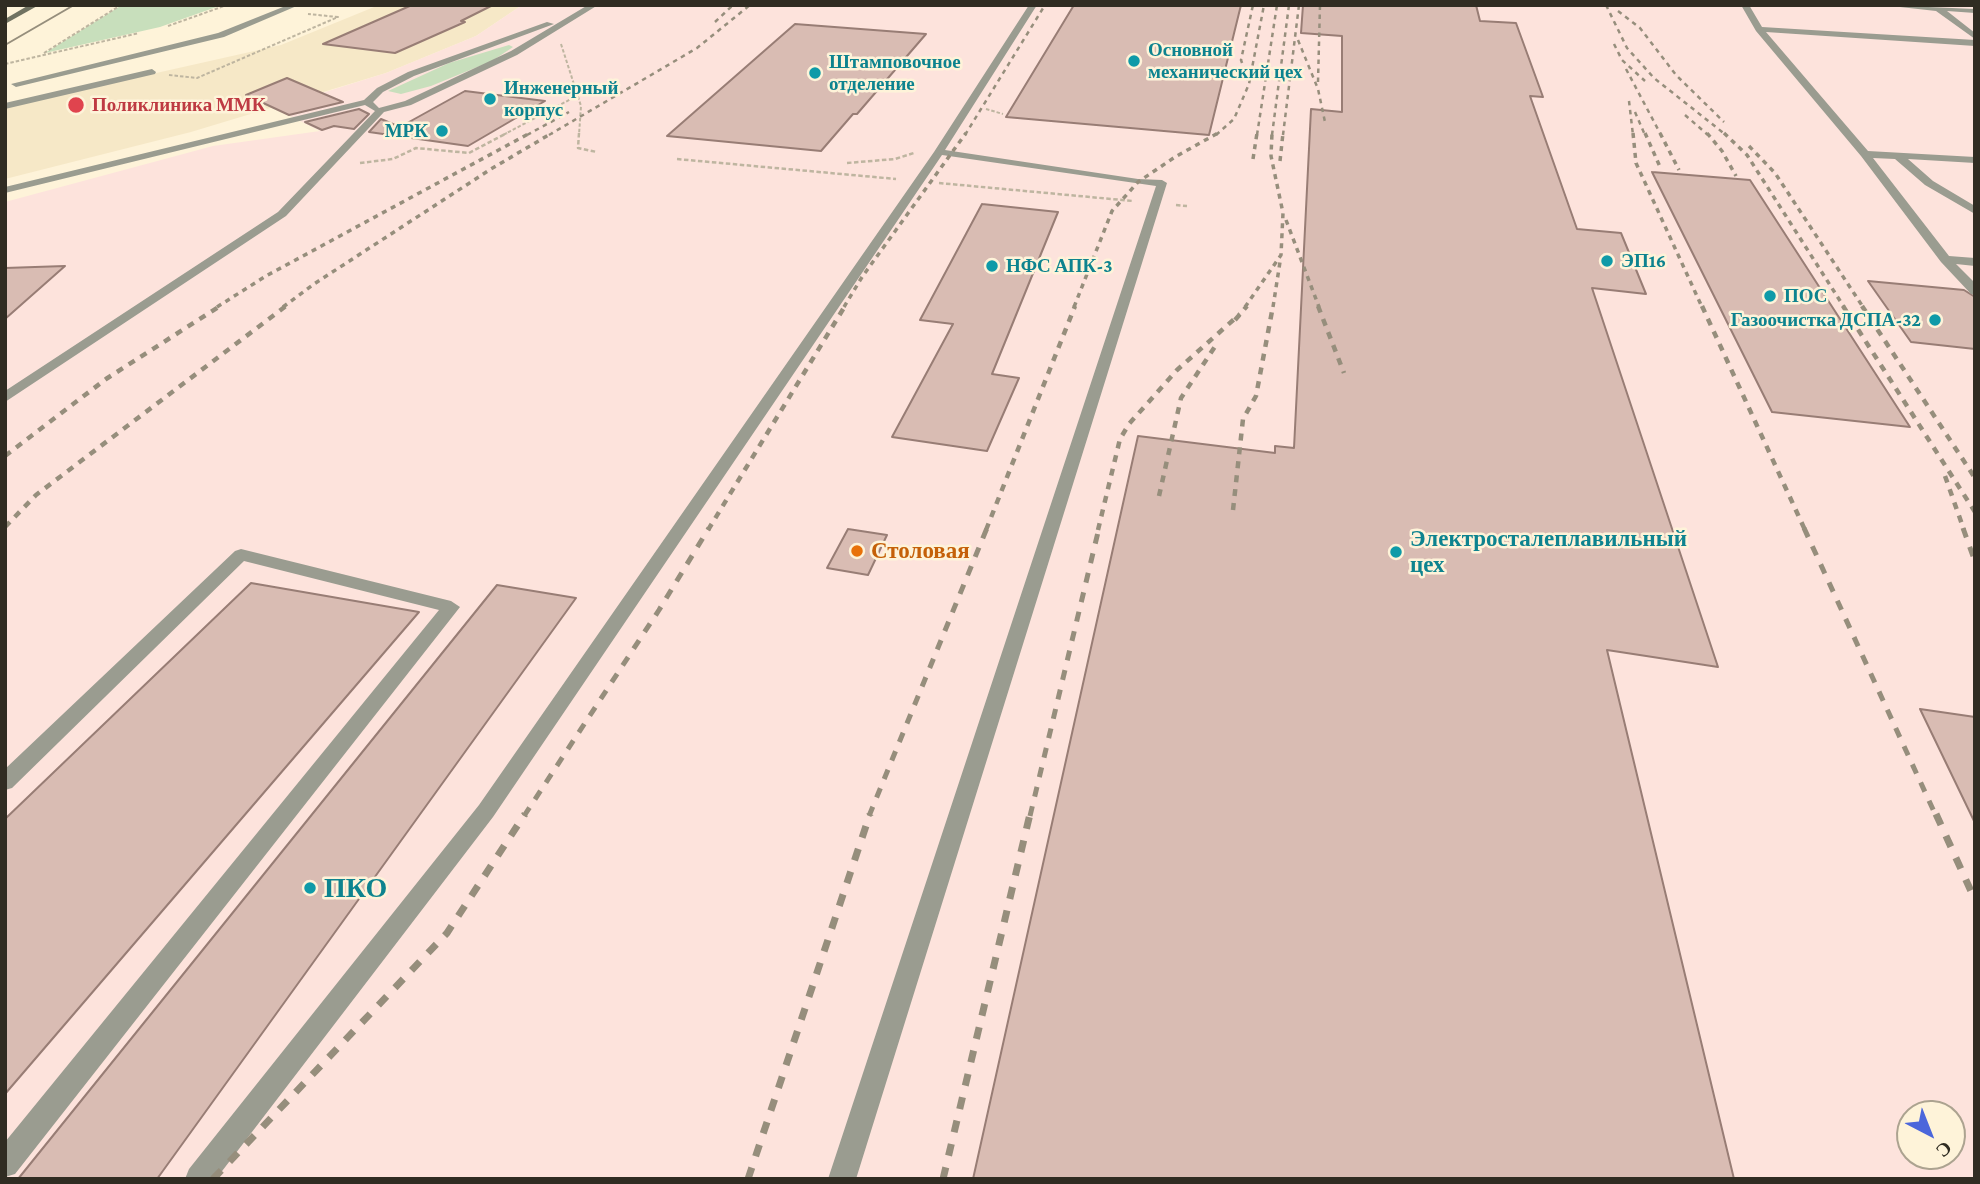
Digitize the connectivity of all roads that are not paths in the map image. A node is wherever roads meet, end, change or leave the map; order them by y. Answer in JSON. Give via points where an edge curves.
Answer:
{"nodes":[{"id":1,"x":35,"y":5,"type":"edge"},
{"id":2,"x":295,"y":5,"type":"edge"},
{"id":3,"x":1033,"y":5,"type":"edge"},
{"id":4,"x":1745,"y":5,"type":"edge"},
{"id":5,"x":1886,"y":5,"type":"edge"},
{"id":6,"x":593,"y":6,"type":"edge"},
{"id":7,"x":1938,"y":9,"type":"junction"},
{"id":8,"x":1975,"y":11,"type":"edge"},
{"id":9,"x":5,"y":22,"type":"edge"},
{"id":10,"x":1759,"y":29,"type":"junction"},
{"id":11,"x":1975,"y":37,"type":"edge"},
{"id":12,"x":509,"y":38,"type":"junction"},
{"id":13,"x":534,"y":43,"type":"junction"},
{"id":14,"x":1975,"y":43,"type":"edge"},
{"id":15,"x":514,"y":53,"type":"junction"},
{"id":16,"x":500,"y":68,"type":"dead end"},
{"id":17,"x":152,"y":72,"type":"dead end"},
{"id":18,"x":37,"y":98,"type":"junction"},
{"id":19,"x":367,"y":102,"type":"junction"},
{"id":20,"x":5,"y":106,"type":"edge"},
{"id":21,"x":381,"y":110,"type":"junction"},
{"id":22,"x":939,"y":152,"type":"junction"},
{"id":23,"x":1865,"y":154,"type":"junction"},
{"id":24,"x":1898,"y":156,"type":"junction"},
{"id":25,"x":1975,"y":160,"type":"edge"},
{"id":26,"x":5,"y":190,"type":"edge"},
{"id":27,"x":1975,"y":211,"type":"edge"},
{"id":28,"x":1945,"y":259,"type":"junction"},
{"id":29,"x":1975,"y":262,"type":"edge"},
{"id":30,"x":1975,"y":291,"type":"edge"},
{"id":31,"x":5,"y":398,"type":"edge"},
{"id":32,"x":5,"y":782,"type":"edge"},
{"id":33,"x":5,"y":1164,"type":"edge"},
{"id":34,"x":199,"y":1179,"type":"edge"},
{"id":35,"x":842,"y":1179,"type":"edge"}],
"edges":[{"from":1,"to":9,"type":"main road"},
{"from":2,"to":18,"type":"lane","via":[[221,35],[16,84]]},
{"from":3,"to":22,"type":"lane"},
{"from":4,"to":10,"type":"lane"},
{"from":5,"to":7,"type":"lane"},
{"from":6,"to":12,"type":"lane"},
{"from":6,"to":13,"type":"lane"},
{"from":7,"to":8,"type":"lane"},
{"from":7,"to":11,"type":"lane"},
{"from":10,"to":14,"type":"lane"},
{"from":10,"to":23,"type":"lane"},
{"from":12,"to":13,"type":"lane"},
{"from":12,"to":19,"type":"lane","via":[[411,74]]},
{"from":13,"to":15,"type":"lane"},
{"from":15,"to":16,"type":"lane"},
{"from":15,"to":21,"type":"lane","via":[[408,103]]},
{"from":17,"to":18,"type":"lane"},
{"from":18,"to":20,"type":"lane"},
{"from":19,"to":21,"type":"lane"},
{"from":19,"to":26,"type":"lane"},
{"from":21,"to":31,"type":"lane","via":[[282,214]]},
{"from":22,"to":34,"type":"lane","via":[[486,811]]},
{"from":22,"to":35,"type":"lane","via":[[1162,183]]},
{"from":23,"to":24,"type":"lane"},
{"from":23,"to":28,"type":"lane"},
{"from":24,"to":25,"type":"lane"},
{"from":24,"to":27,"type":"lane","via":[[1929,183]]},
{"from":28,"to":29,"type":"lane"},
{"from":28,"to":30,"type":"lane"},
{"from":32,"to":33,"type":"lane","via":[[241,555],[451,607]]}]}
